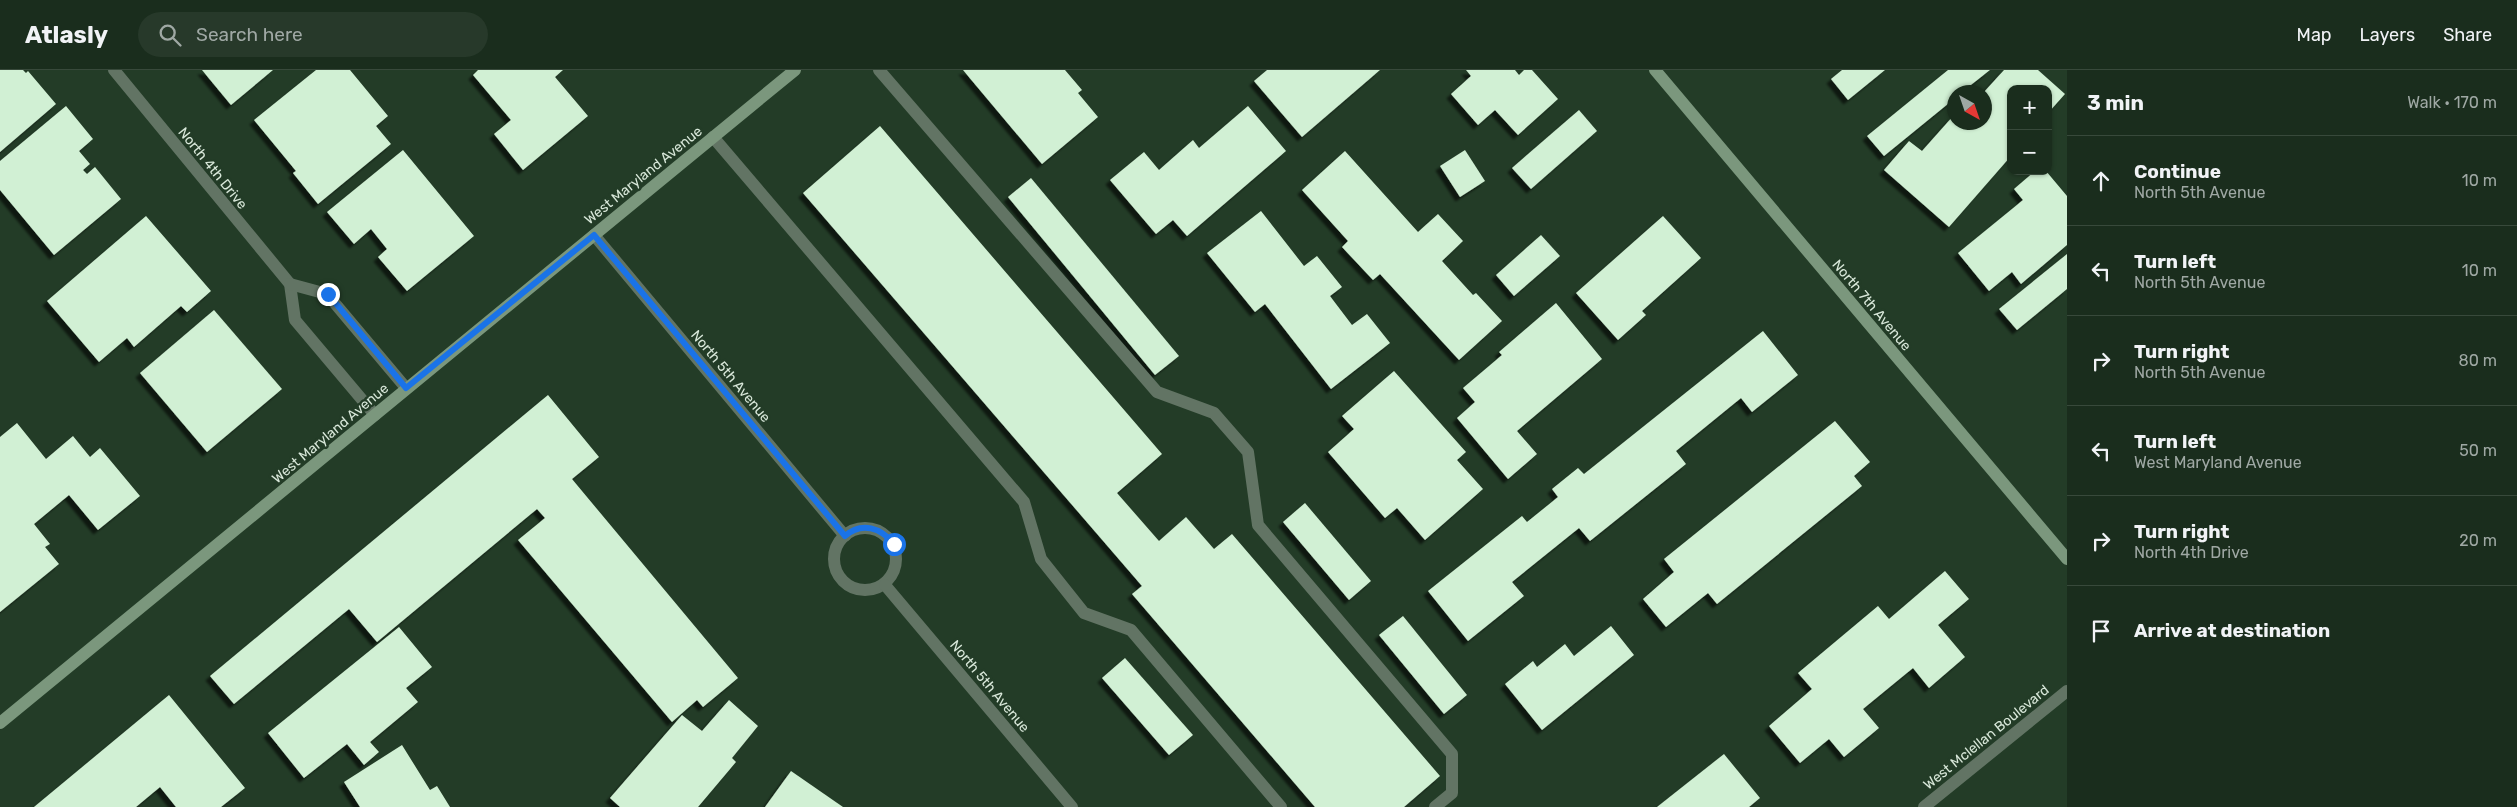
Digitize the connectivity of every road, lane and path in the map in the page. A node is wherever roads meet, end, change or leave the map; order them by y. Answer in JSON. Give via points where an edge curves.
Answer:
{"nodes":[{"id":1,"x":114,"y":70,"type":"edge"},
{"id":2,"x":795,"y":70,"type":"edge"},
{"id":3,"x":879,"y":70,"type":"edge"},
{"id":4,"x":1655,"y":70,"type":"edge"},
{"id":5,"x":713,"y":137,"type":"junction"},
{"id":6,"x":594,"y":235,"type":"junction"},
{"id":7,"x":290,"y":284,"type":"junction"},
{"id":8,"x":406,"y":388,"type":"junction"},
{"id":9,"x":375,"y":415,"type":"junction"},
{"id":10,"x":845,"y":536,"type":"junction"},
{"id":11,"x":2067,"y":560,"type":"edge"},
{"id":12,"x":884,"y":585,"type":"junction"},
{"id":13,"x":2067,"y":691,"type":"edge"},
{"id":14,"x":0,"y":723,"type":"edge"},
{"id":15,"x":1072,"y":807,"type":"edge"},
{"id":16,"x":1281,"y":807,"type":"edge"},
{"id":17,"x":1435,"y":807,"type":"edge"},
{"id":18,"x":1924,"y":807,"type":"edge"}],
"edges":[{"from":1,"to":7,"type":"street","name":"North 4th Drive"},
{"from":2,"to":5,"type":"street","name":"West Maryland Avenue"},
{"from":3,"to":17,"type":"street","via":[[1157,392],[1214,413],[1248,452],[1258,524],[1452,754],[1452,792]]},
{"from":4,"to":11,"type":"street","name":"North 7th Avenue"},
{"from":5,"to":6,"type":"street","name":"West Maryland Avenue"},
{"from":5,"to":16,"type":"street","via":[[1024,502],[1041,559],[1084,613],[1131,630]]},
{"from":6,"to":8,"type":"street","name":"West Maryland Avenue"},
{"from":6,"to":10,"type":"street","name":"North 5th Avenue"},
{"from":7,"to":8,"type":"street","via":[[328,294]]},
{"from":7,"to":9,"type":"street","via":[[295,320]]},
{"from":8,"to":9,"type":"street","name":"West Maryland Avenue"},
{"from":9,"to":14,"type":"street","name":"West Maryland Avenue"},
{"from":10,"to":12,"type":"street","via":[[835,549],[834,558],[841,579],[860,591],[871,591]]},
{"from":10,"to":12,"type":"street","via":[[856,529],[868,528],[886,534],[894,544],[897,557],[893,575]]},
{"from":12,"to":15,"type":"street","name":"North 5th Avenue"},
{"from":13,"to":18,"type":"street","name":"West Mclellan Boulevard"}]}
